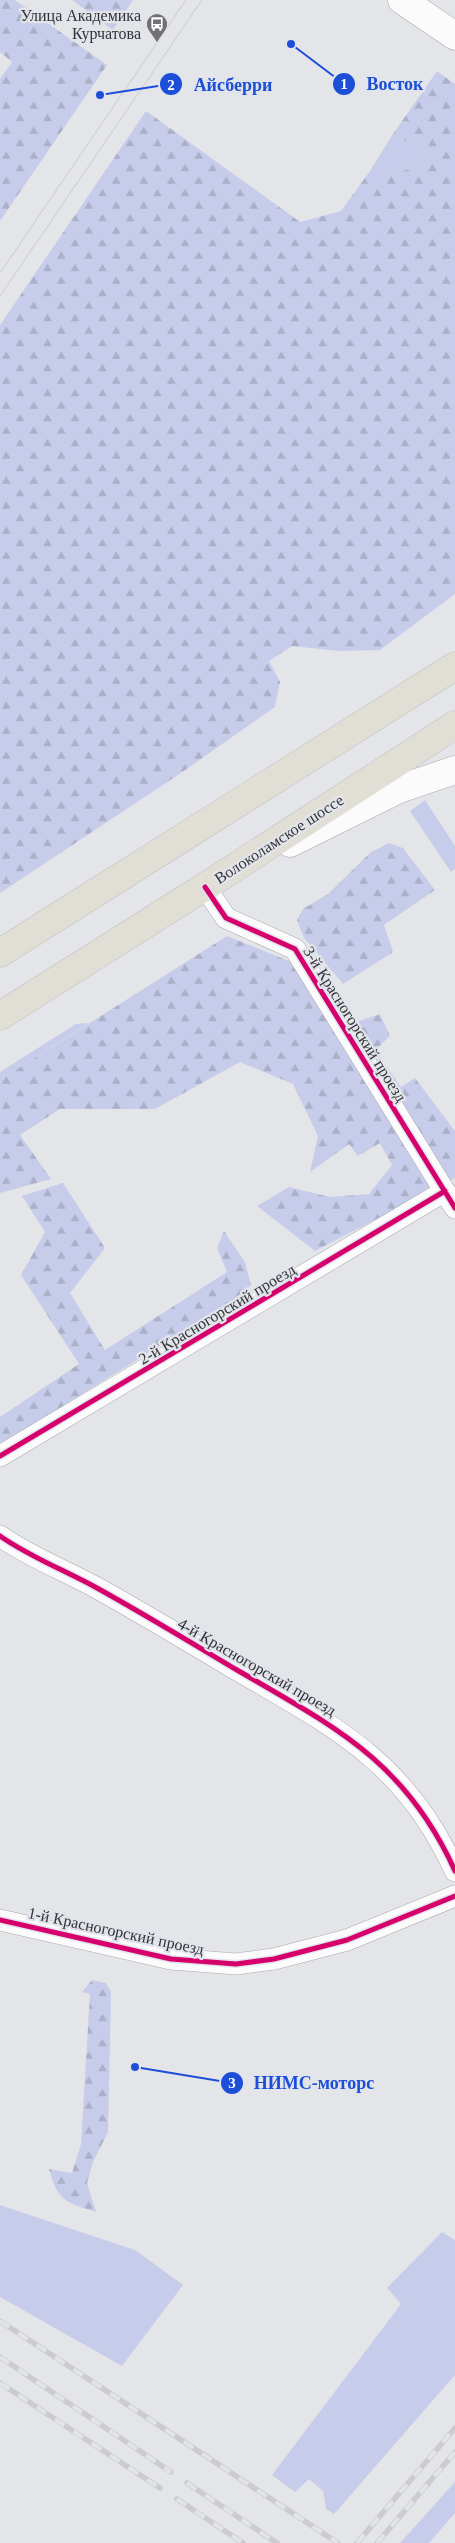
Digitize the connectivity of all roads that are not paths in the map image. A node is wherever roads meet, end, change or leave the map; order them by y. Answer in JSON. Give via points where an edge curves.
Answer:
{"nodes":[{"id":1,"x":402,"y":0,"type":"edge"},
{"id":2,"x":455,"y":36,"type":"edge"},
{"id":3,"x":455,"y":666,"type":"edge"},
{"id":4,"x":455,"y":725,"type":"edge"},
{"id":5,"x":455,"y":770,"type":"edge"},
{"id":6,"x":211,"y":883,"type":"junction"},
{"id":7,"x":0,"y":953,"type":"edge"},
{"id":8,"x":0,"y":1016,"type":"edge"},
{"id":9,"x":450,"y":1199,"type":"edge"},
{"id":10,"x":0,"y":1456,"type":"edge"},
{"id":11,"x":0,"y":1536,"type":"edge"},
{"id":12,"x":455,"y":1871,"type":"edge"},
{"id":13,"x":455,"y":1896,"type":"edge"},
{"id":14,"x":0,"y":1920,"type":"edge"}],
"edges":[{"from":1,"to":2,"type":"main road"},
{"from":3,"to":7,"type":"main road"},
{"from":4,"to":6,"type":"main road","name":"Волоколамское шоссе"},
{"from":5,"to":6,"type":"main road","via":[[399,789]]},
{"from":6,"to":8,"type":"main road","name":"Волоколамское шоссе"},
{"from":6,"to":9,"type":"street","name":"3-й Красногорский проезд","via":[[226,918],[295,949]]},
{"from":9,"to":10,"type":"street","name":"2-й Красногорский проезд"},
{"from":11,"to":12,"type":"street","name":"4-й Красногорский проезд","via":[[19,1549],[96,1587],[333,1726],[373,1756],[409,1792]]},
{"from":13,"to":14,"type":"street","name":"1-й Красногорский проезд","via":[[347,1940],[274,1959],[236,1964],[171,1959]]}]}
